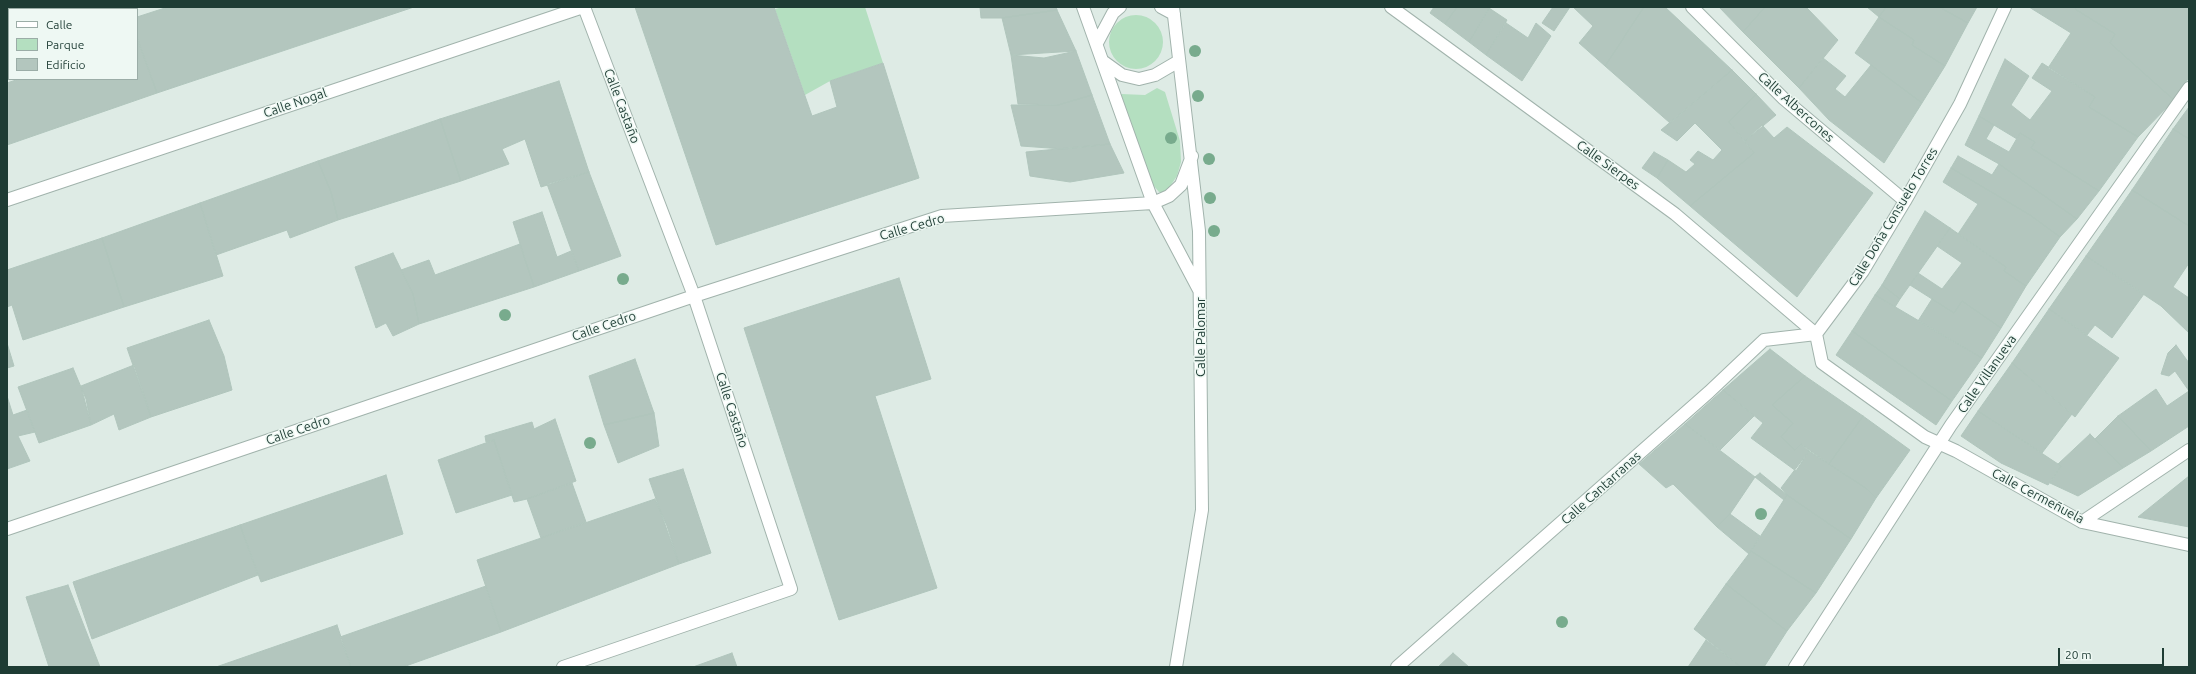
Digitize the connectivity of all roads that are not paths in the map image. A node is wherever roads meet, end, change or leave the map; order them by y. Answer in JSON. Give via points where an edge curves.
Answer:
{"nodes":[{"id":1,"x":584,"y":7,"type":"edge"},
{"id":2,"x":1083,"y":7,"type":"edge"},
{"id":3,"x":1120,"y":7,"type":"edge"},
{"id":4,"x":1161,"y":7,"type":"edge"},
{"id":5,"x":1391,"y":7,"type":"edge"},
{"id":6,"x":1692,"y":7,"type":"edge"},
{"id":7,"x":2004,"y":7,"type":"edge"},
{"id":8,"x":1174,"y":10,"type":"edge"},
{"id":9,"x":1097,"y":43,"type":"junction"},
{"id":10,"x":1179,"y":61,"type":"junction"},
{"id":11,"x":1104,"y":62,"type":"junction"},
{"id":12,"x":2189,"y":88,"type":"edge"},
{"id":13,"x":1192,"y":156,"type":"junction"},
{"id":14,"x":7,"y":200,"type":"edge"},
{"id":15,"x":1905,"y":201,"type":"junction"},
{"id":16,"x":1153,"y":203,"type":"junction"},
{"id":17,"x":1201,"y":292,"type":"junction"},
{"id":18,"x":694,"y":296,"type":"junction"},
{"id":19,"x":1816,"y":334,"type":"junction"},
{"id":20,"x":1938,"y":444,"type":"junction"},
{"id":21,"x":2189,"y":450,"type":"edge"},
{"id":22,"x":2082,"y":522,"type":"junction"},
{"id":23,"x":7,"y":529,"type":"edge"},
{"id":24,"x":2189,"y":545,"type":"edge"},
{"id":25,"x":563,"y":667,"type":"edge"},
{"id":26,"x":1176,"y":667,"type":"edge"},
{"id":27,"x":1397,"y":667,"type":"edge"},
{"id":28,"x":1795,"y":667,"type":"edge"}],
"edges":[{"from":1,"to":14,"type":"street","name":"Calle Nogal"},
{"from":1,"to":18,"type":"street","name":"Calle Castaño"},
{"from":2,"to":9,"type":"street"},
{"from":3,"to":9,"type":"street","via":[[1113,13]]},
{"from":4,"to":8,"type":"street"},
{"from":5,"to":19,"type":"street","name":"Calle Sierpes","via":[[1675,214]]},
{"from":6,"to":15,"type":"street","name":"Calle Albercones","via":[[1784,99]]},
{"from":7,"to":15,"type":"street","name":"Calle Doña Consuelo Torres","via":[[1960,104]]},
{"from":8,"to":10,"type":"street","name":"Calle Palomar"},
{"from":9,"to":11,"type":"street"},
{"from":10,"to":11,"type":"street","via":[[1155,75],[1139,79],[1122,75]]},
{"from":10,"to":13,"type":"street","name":"Calle Palomar"},
{"from":11,"to":16,"type":"street"},
{"from":12,"to":20,"type":"street","name":"Calle Villanueva"},
{"from":13,"to":16,"type":"street","name":"Calle Cedro","via":[[1180,185],[1169,196]]},
{"from":13,"to":17,"type":"street","name":"Calle Palomar","via":[[1199,231]]},
{"from":15,"to":19,"type":"street","name":"Calle Doña Consuelo Torres","via":[[1863,271]]},
{"from":16,"to":17,"type":"street"},
{"from":16,"to":18,"type":"street","name":"Calle Cedro","via":[[942,216]]},
{"from":17,"to":26,"type":"street","name":"Calle Palomar","via":[[1202,510]]},
{"from":18,"to":23,"type":"street","name":"Calle Cedro"},
{"from":18,"to":25,"type":"street","name":"Calle Castaño","via":[[791,589]]},
{"from":19,"to":20,"type":"street","via":[[1822,363],[1924,437]]},
{"from":19,"to":27,"type":"street","name":"Calle Cantarranas","via":[[1764,340],[1709,392]]},
{"from":20,"to":22,"type":"street","name":"Calle Cermeñuela","via":[[1956,451]]},
{"from":20,"to":28,"type":"street","name":"Calle Villanueva"},
{"from":21,"to":22,"type":"street"},
{"from":22,"to":24,"type":"street","name":"Calle Cermeñuela"}]}
